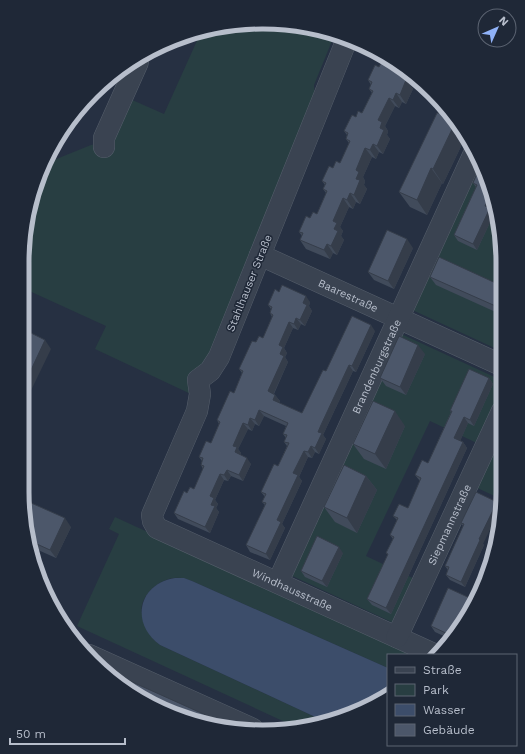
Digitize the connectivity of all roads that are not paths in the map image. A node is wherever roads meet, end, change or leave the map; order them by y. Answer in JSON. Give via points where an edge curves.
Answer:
{"nodes":[{"id":1,"x":345,"y":44,"type":"edge"},
{"id":2,"x":136,"y":66,"type":"edge"},
{"id":3,"x":104,"y":147,"type":"dead end"},
{"id":4,"x":472,"y":158,"type":"edge"},
{"id":5,"x":260,"y":255,"type":"junction"},
{"id":6,"x":398,"y":319,"type":"junction"},
{"id":7,"x":496,"y":363,"type":"edge"},
{"id":8,"x":496,"y":424,"type":"edge"},
{"id":9,"x":152,"y":521,"type":"joint"},
{"id":10,"x":278,"y":582,"type":"junction"},
{"id":11,"x":397,"y":637,"type":"junction"},
{"id":12,"x":431,"y":653,"type":"edge"},
{"id":13,"x":101,"y":661,"type":"edge"},
{"id":14,"x":243,"y":724,"type":"edge"}],
"edges":[{"from":1,"to":5,"type":"street","name":"Stahlhauser Straße"},
{"from":2,"to":3,"type":"street","via":[[104,138]]},
{"from":4,"to":6,"type":"street","name":"Brandenburgstraße"},
{"from":5,"to":6,"type":"street","name":"Baarestraße"},
{"from":5,"to":9,"type":"street","name":"Stahlhauser Straße","via":[[215,365],[198,380],[200,394],[197,411],[152,515]]},
{"from":6,"to":7,"type":"street","name":"Baarestraße"},
{"from":6,"to":10,"type":"street","name":"Brandenburgstraße"},
{"from":8,"to":11,"type":"street","name":"Siepmannstraße"},
{"from":9,"to":10,"type":"street","name":"Windhausstraße","via":[[157,528]]},
{"from":10,"to":11,"type":"street","name":"Windhausstraße"},
{"from":11,"to":12,"type":"street","name":"Windhausstraße"},
{"from":13,"to":14,"type":"street"}]}
